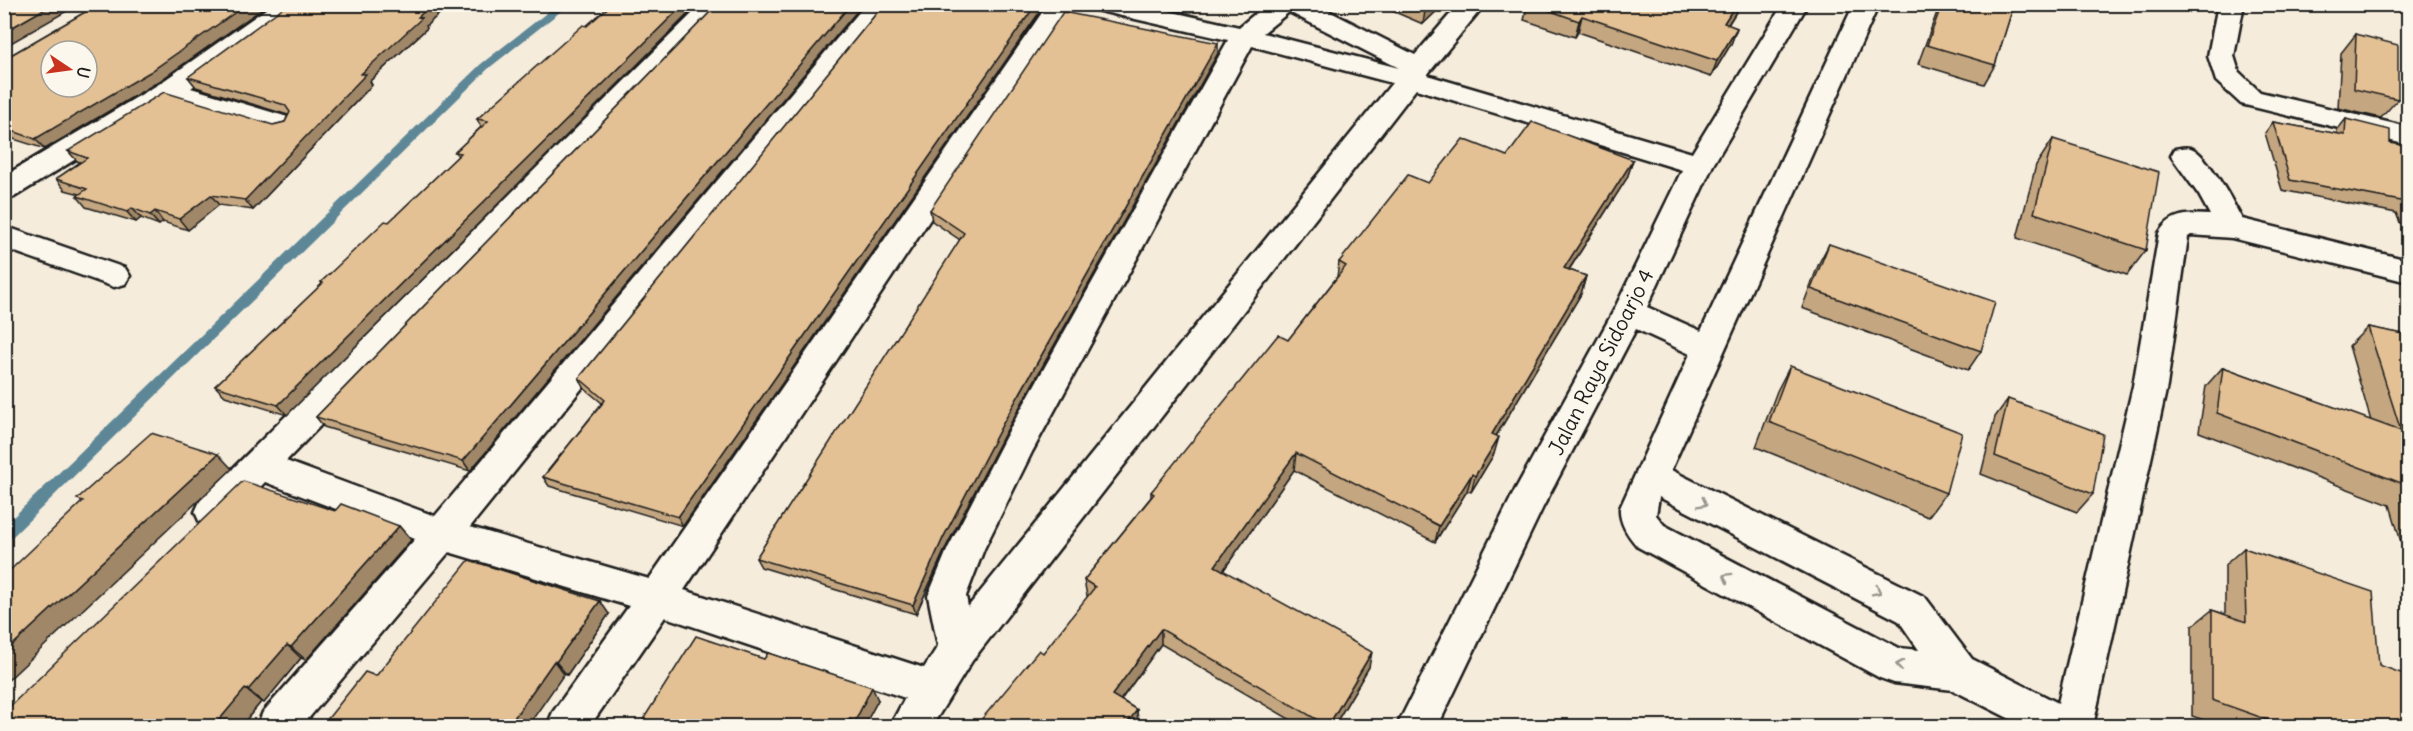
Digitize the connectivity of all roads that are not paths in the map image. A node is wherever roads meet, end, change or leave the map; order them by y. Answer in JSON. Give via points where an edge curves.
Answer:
{"nodes":[{"id":1,"x":290,"y":4,"type":"edge"},
{"id":2,"x":361,"y":4,"type":"edge"},
{"id":3,"x":717,"y":4,"type":"edge"},
{"id":4,"x":880,"y":4,"type":"edge"},
{"id":5,"x":1061,"y":4,"type":"edge"},
{"id":6,"x":1100,"y":4,"type":"edge"},
{"id":7,"x":1283,"y":4,"type":"edge"},
{"id":8,"x":1294,"y":4,"type":"edge"},
{"id":9,"x":1473,"y":4,"type":"edge"},
{"id":10,"x":1796,"y":4,"type":"edge"},
{"id":11,"x":1867,"y":4,"type":"edge"},
{"id":12,"x":2231,"y":4,"type":"edge"},
{"id":13,"x":390,"y":12,"type":"edge"},
{"id":14,"x":1244,"y":36,"type":"junction"},
{"id":15,"x":1415,"y":73,"type":"junction"},
{"id":16,"x":169,"y":90,"type":"junction"},
{"id":17,"x":281,"y":124,"type":"edge"},
{"id":18,"x":2409,"y":136,"type":"edge"},
{"id":19,"x":2185,"y":156,"type":"dead end"},
{"id":20,"x":1699,"y":165,"type":"junction"},
{"id":21,"x":4,"y":190,"type":"edge"},
{"id":22,"x":2232,"y":227,"type":"junction"},
{"id":23,"x":4,"y":236,"type":"edge"},
{"id":24,"x":2409,"y":271,"type":"edge"},
{"id":25,"x":114,"y":276,"type":"dead end"},
{"id":26,"x":1629,"y":312,"type":"junction"},
{"id":27,"x":1708,"y":348,"type":"junction"},
{"id":28,"x":261,"y":466,"type":"junction"},
{"id":29,"x":1651,"y":476,"type":"junction"},
{"id":30,"x":193,"y":532,"type":"edge"},
{"id":31,"x":442,"y":534,"type":"junction"},
{"id":32,"x":657,"y":598,"type":"junction"},
{"id":33,"x":958,"y":649,"type":"junction"},
{"id":34,"x":1958,"y":672,"type":"junction"},
{"id":35,"x":933,"y":689,"type":"junction"},
{"id":36,"x":277,"y":726,"type":"edge"},
{"id":37,"x":567,"y":726,"type":"edge"},
{"id":38,"x":910,"y":726,"type":"edge"},
{"id":39,"x":1417,"y":726,"type":"edge"},
{"id":40,"x":2062,"y":726,"type":"edge"},
{"id":41,"x":2073,"y":726,"type":"edge"}],
"edges":[{"from":1,"to":16,"type":"street"},
{"from":2,"to":13,"type":"street"},
{"from":3,"to":28,"type":"street"},
{"from":4,"to":31,"type":"street"},
{"from":5,"to":32,"type":"street"},
{"from":6,"to":14,"type":"street"},
{"from":7,"to":14,"type":"street"},
{"from":8,"to":15,"type":"street"},
{"from":9,"to":15,"type":"street"},
{"from":10,"to":20,"type":"street","name":"Jalan Raya Sidoarjo 4"},
{"from":11,"to":27,"type":"street"},
{"from":12,"to":18,"type":"street","via":[[2221,56],[2226,75],[2251,98]]},
{"from":14,"to":15,"type":"street"},
{"from":14,"to":33,"type":"street","via":[[966,548],[947,596]]},
{"from":15,"to":20,"type":"street"},
{"from":15,"to":33,"type":"street"},
{"from":16,"to":17,"type":"street"},
{"from":16,"to":21,"type":"street"},
{"from":19,"to":22,"type":"street"},
{"from":20,"to":26,"type":"street","name":"Jalan Raya Sidoarjo 4"},
{"from":22,"to":24,"type":"street"},
{"from":22,"to":41,"type":"street","via":[[2185,224],[2174,233],[2150,386]]},
{"from":23,"to":25,"type":"street"},
{"from":26,"to":27,"type":"street"},
{"from":26,"to":39,"type":"street","name":"Jalan Raya Sidoarjo 4","via":[[1528,501]]},
{"from":27,"to":29,"type":"street"},
{"from":28,"to":30,"type":"street"},
{"from":28,"to":31,"type":"street"},
{"from":29,"to":34,"type":"street","one_way":true,"via":[[1912,609]]},
{"from":34,"to":29,"type":"street","one_way":true,"via":[[1894,665],[1651,536],[1636,513]]},
{"from":31,"to":32,"type":"street"},
{"from":31,"to":36,"type":"street"},
{"from":32,"to":35,"type":"street"},
{"from":32,"to":37,"type":"street"},
{"from":33,"to":35,"type":"street"},
{"from":34,"to":40,"type":"street"},
{"from":35,"to":38,"type":"street"}]}
